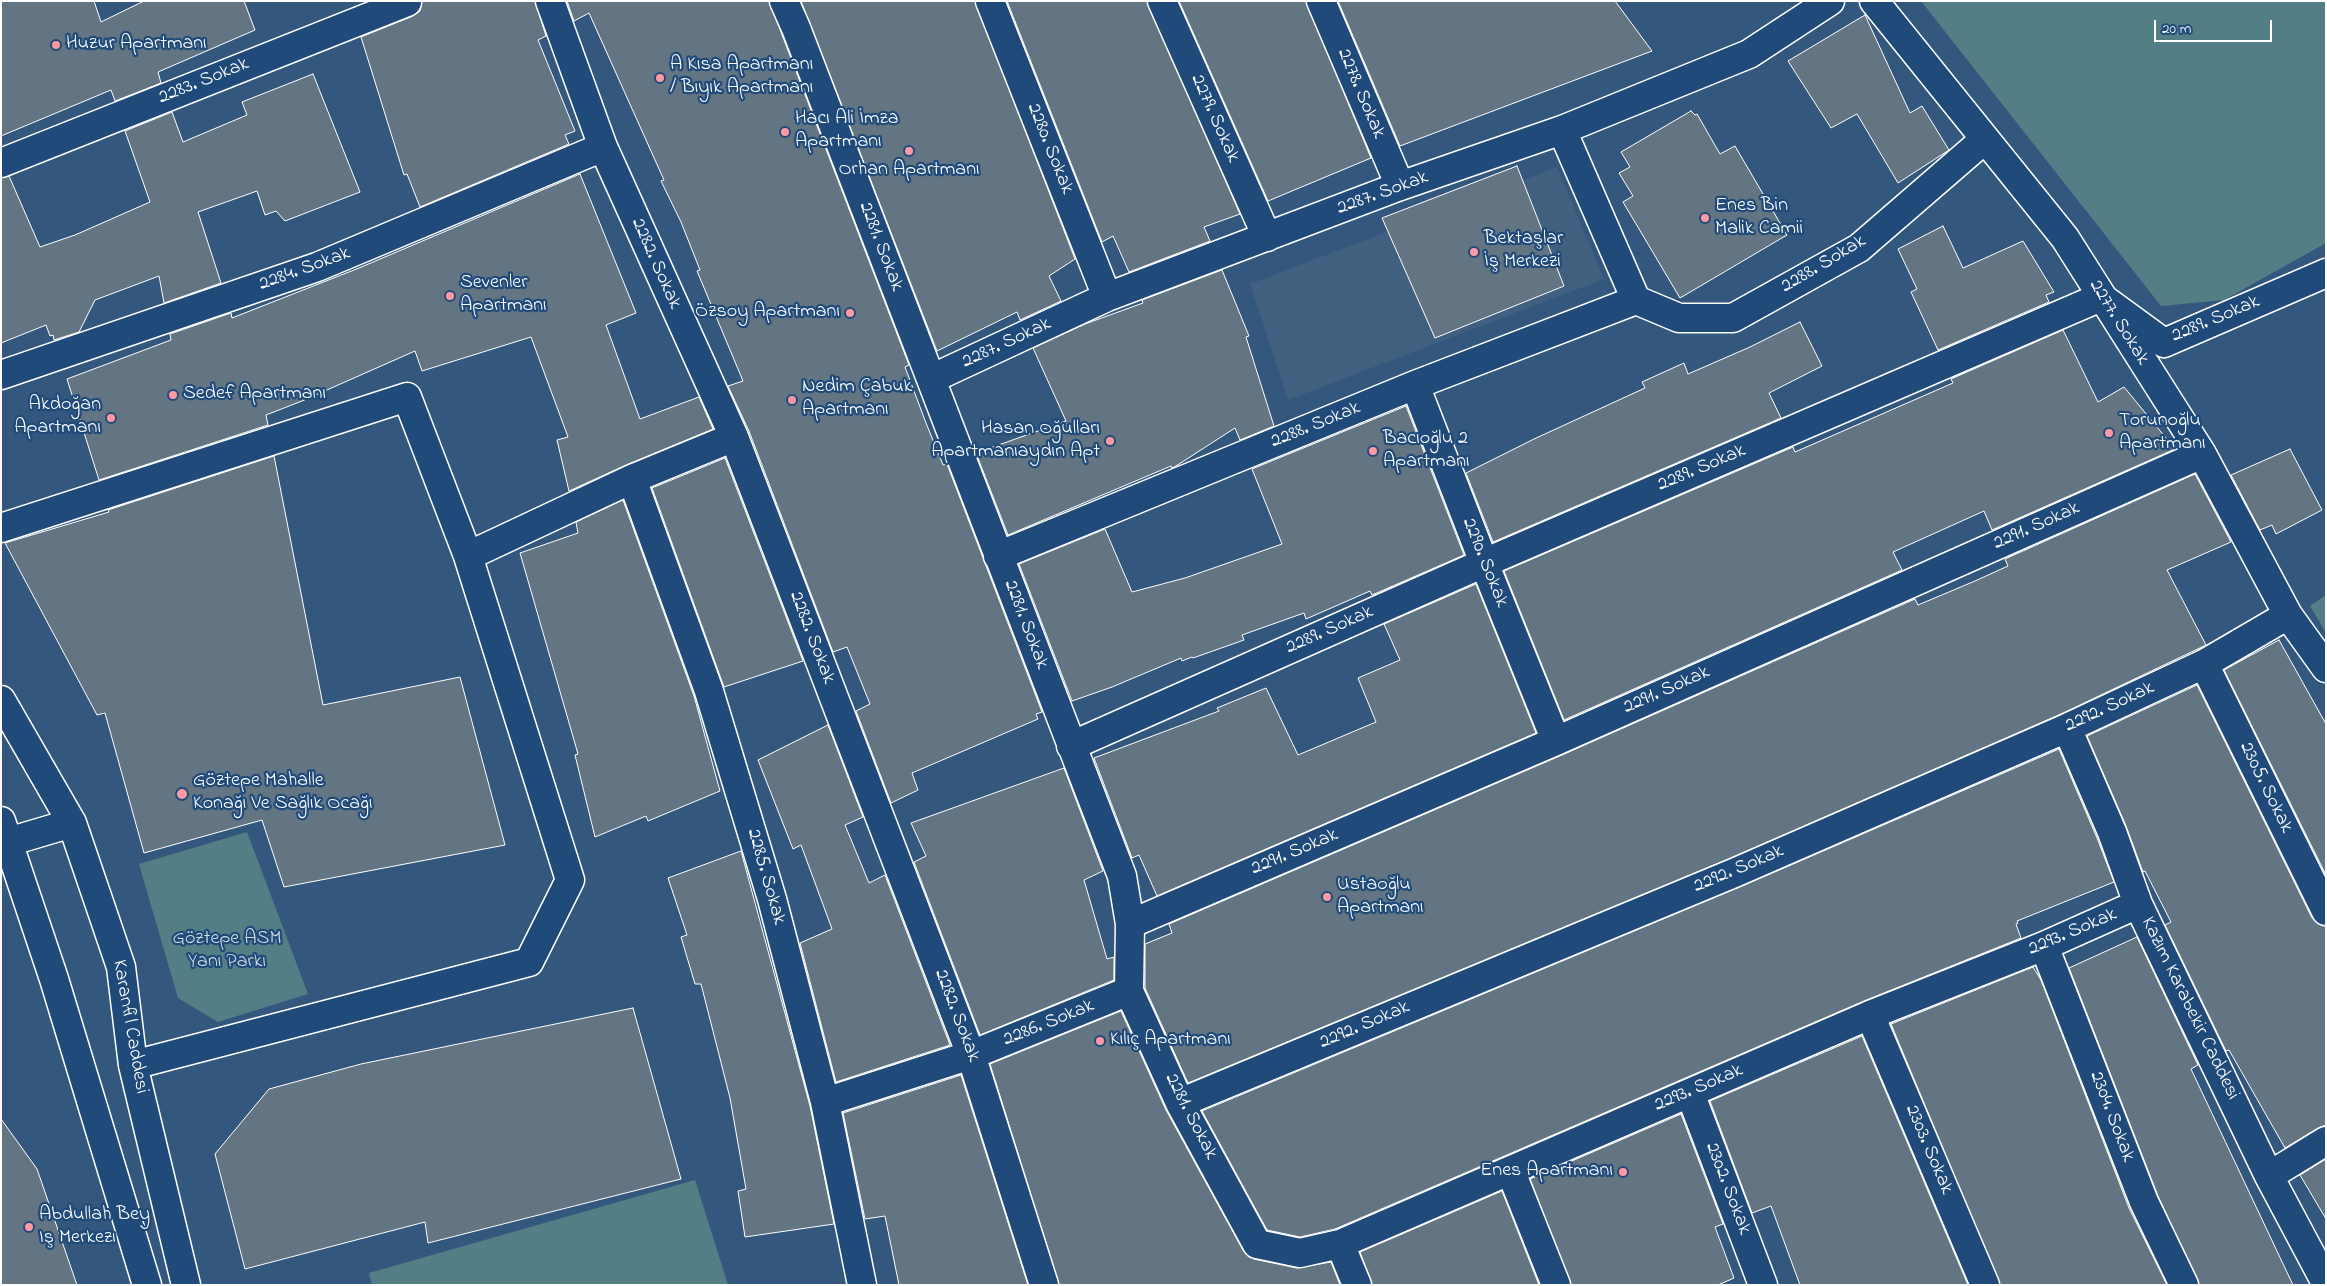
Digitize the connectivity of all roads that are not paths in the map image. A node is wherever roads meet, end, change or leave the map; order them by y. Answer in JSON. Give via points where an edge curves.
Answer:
{"nodes":[{"id":1,"x":550,"y":1,"type":"edge"},
{"id":2,"x":784,"y":1,"type":"edge"},
{"id":3,"x":990,"y":1,"type":"edge"},
{"id":4,"x":1162,"y":1,"type":"edge"},
{"id":5,"x":1320,"y":1,"type":"edge"},
{"id":6,"x":1830,"y":1,"type":"edge"},
{"id":7,"x":1874,"y":1,"type":"edge"},
{"id":8,"x":407,"y":2,"type":"edge"},
{"id":9,"x":1562,"y":130,"type":"junction"},
{"id":10,"x":1985,"y":139,"type":"junction"},
{"id":11,"x":603,"y":147,"type":"junction"},
{"id":12,"x":1,"y":163,"type":"edge"},
{"id":13,"x":1400,"y":186,"type":"junction"},
{"id":14,"x":1267,"y":237,"type":"junction"},
{"id":15,"x":2326,"y":273,"type":"edge"},
{"id":16,"x":1107,"y":297,"type":"junction"},
{"id":17,"x":2101,"y":297,"type":"junction"},
{"id":18,"x":1636,"y":300,"type":"junction"},
{"id":19,"x":1,"y":375,"type":"edge"},
{"id":20,"x":931,"y":379,"type":"junction"},
{"id":21,"x":1415,"y":385,"type":"junction"},
{"id":22,"x":734,"y":437,"type":"junction"},
{"id":23,"x":2202,"y":454,"type":"junction"},
{"id":24,"x":632,"y":479,"type":"junction"},
{"id":25,"x":1,"y":528,"type":"edge"},
{"id":26,"x":468,"y":556,"type":"junction"},
{"id":27,"x":998,"y":556,"type":"junction"},
{"id":28,"x":1484,"y":563,"type":"junction"},
{"id":29,"x":2288,"y":615,"type":"junction"},
{"id":30,"x":2204,"y":664,"type":"junction"},
{"id":31,"x":2326,"y":668,"type":"edge"},
{"id":32,"x":1,"y":700,"type":"edge"},
{"id":33,"x":2067,"y":728,"type":"junction"},
{"id":34,"x":1556,"y":741,"type":"junction"},
{"id":35,"x":1071,"y":746,"type":"junction"},
{"id":36,"x":72,"y":822,"type":"junction"},
{"id":37,"x":5,"y":832,"type":"edge"},
{"id":38,"x":2138,"y":904,"type":"junction"},
{"id":39,"x":2326,"y":911,"type":"edge"},
{"id":40,"x":1130,"y":924,"type":"junction"},
{"id":41,"x":2044,"y":946,"type":"junction"},
{"id":42,"x":1129,"y":991,"type":"junction"},
{"id":43,"x":1870,"y":1015,"type":"junction"},
{"id":44,"x":972,"y":1055,"type":"junction"},
{"id":45,"x":133,"y":1065,"type":"junction"},
{"id":46,"x":1690,"y":1093,"type":"junction"},
{"id":47,"x":826,"y":1102,"type":"junction"},
{"id":48,"x":1180,"y":1103,"type":"junction"},
{"id":49,"x":2326,"y":1141,"type":"edge"},
{"id":50,"x":1511,"y":1172,"type":"junction"},
{"id":51,"x":2270,"y":1176,"type":"junction"},
{"id":52,"x":1257,"y":1244,"type":"joint"},
{"id":53,"x":1340,"y":1244,"type":"junction"},
{"id":54,"x":2326,"y":1283,"type":"edge"},
{"id":55,"x":147,"y":1285,"type":"edge"},
{"id":56,"x":186,"y":1285,"type":"edge"},
{"id":57,"x":862,"y":1285,"type":"edge"},
{"id":58,"x":1044,"y":1285,"type":"edge"},
{"id":59,"x":1357,"y":1285,"type":"edge"},
{"id":60,"x":1556,"y":1285,"type":"edge"},
{"id":61,"x":1763,"y":1285,"type":"edge"},
{"id":62,"x":1985,"y":1285,"type":"edge"},
{"id":63,"x":2184,"y":1285,"type":"edge"}],
"edges":[{"from":1,"to":11,"type":"street","name":"2282. Sokak"},
{"from":2,"to":20,"type":"street","name":"2281. Sokak"},
{"from":3,"to":16,"type":"street","name":"2280. Sokak"},
{"from":4,"to":14,"type":"street","name":"2279. Sokak"},
{"from":5,"to":13,"type":"street","name":"2278. Sokak"},
{"from":6,"to":9,"type":"street","name":"2287. Sokak","via":[[1750,54]]},
{"from":7,"to":10,"type":"street","name":"2277. Sokak"},
{"from":8,"to":12,"type":"street","name":"2283. Sokak"},
{"from":9,"to":13,"type":"street","name":"2287. Sokak"},
{"from":9,"to":18,"type":"street"},
{"from":10,"to":17,"type":"street","name":"2277. Sokak","via":[[2065,238]]},
{"from":10,"to":18,"type":"street","name":"2288. Sokak","via":[[1859,248],[1733,318],[1679,318]]},
{"from":11,"to":19,"type":"street","name":"2284. Sokak","via":[[317,267]]},
{"from":11,"to":22,"type":"street","name":"2282. Sokak"},
{"from":13,"to":14,"type":"street","name":"2287. Sokak"},
{"from":14,"to":16,"type":"street","name":"2287. Sokak"},
{"from":15,"to":17,"type":"street","name":"2289. Sokak","via":[[2164,343]]},
{"from":16,"to":20,"type":"street","name":"2287. Sokak"},
{"from":17,"to":23,"type":"street","name":"2277. Sokak"},
{"from":17,"to":28,"type":"street","name":"2289. Sokak"},
{"from":18,"to":21,"type":"street","name":"2288. Sokak"},
{"from":20,"to":27,"type":"street","name":"2281. Sokak"},
{"from":21,"to":27,"type":"street","name":"2288. Sokak"},
{"from":21,"to":28,"type":"street","name":"2290. Sokak"},
{"from":22,"to":24,"type":"street"},
{"from":22,"to":44,"type":"street","name":"2282. Sokak"},
{"from":23,"to":29,"type":"street","name":"2277. Sokak"},
{"from":23,"to":34,"type":"street","name":"2291. Sokak"},
{"from":24,"to":26,"type":"street"},
{"from":24,"to":47,"type":"street","name":"2285. Sokak","via":[[709,691],[772,899]]},
{"from":25,"to":26,"type":"street","via":[[407,397]]},
{"from":26,"to":45,"type":"street","via":[[570,880],[529,962]]},
{"from":27,"to":35,"type":"street","name":"2281. Sokak"},
{"from":28,"to":34,"type":"street","name":"2290. Sokak"},
{"from":28,"to":35,"type":"street","name":"2289. Sokak"},
{"from":29,"to":30,"type":"street","name":"2292. Sokak"},
{"from":29,"to":31,"type":"street","name":"2277. Sokak"},
{"from":30,"to":33,"type":"street","name":"2292. Sokak"},
{"from":30,"to":39,"type":"street","name":"2305. Sokak"},
{"from":32,"to":36,"type":"street","name":"Karanfil Caddesi"},
{"from":33,"to":38,"type":"street","name":"Kazım Karabekir Caddesi","via":[[2112,832]]},
{"from":33,"to":48,"type":"street","name":"2292. Sokak","via":[[1734,872]]},
{"from":34,"to":40,"type":"street","name":"2291. Sokak"},
{"from":35,"to":40,"type":"street","name":"2281. Sokak","via":[[1122,876]]},
{"from":36,"to":37,"type":"street"},
{"from":36,"to":45,"type":"street","name":"Karanfil Caddesi","via":[[121,967]]},
{"from":37,"to":55,"type":"street","via":[[60,998]]},
{"from":38,"to":41,"type":"street","name":"2293. Sokak"},
{"from":38,"to":51,"type":"street","name":"Kazım Karabekir Caddesi"},
{"from":40,"to":42,"type":"street","name":"2281. Sokak"},
{"from":41,"to":43,"type":"street","name":"2293. Sokak"},
{"from":41,"to":63,"type":"street","name":"2304. Sokak","via":[[2144,1202]]},
{"from":42,"to":44,"type":"street","name":"2286. Sokak"},
{"from":42,"to":48,"type":"street","name":"2281. Sokak"},
{"from":43,"to":46,"type":"street","name":"2293. Sokak"},
{"from":43,"to":62,"type":"street","name":"2303. Sokak"},
{"from":44,"to":47,"type":"street","name":"2286. Sokak"},
{"from":44,"to":58,"type":"street","name":"2282. Sokak"},
{"from":45,"to":56,"type":"street","name":"Karanfil Caddesi"},
{"from":46,"to":50,"type":"street","name":"2293. Sokak"},
{"from":46,"to":61,"type":"street","name":"2302. Sokak"},
{"from":47,"to":57,"type":"street","name":"2285. Sokak"},
{"from":48,"to":52,"type":"street","name":"2281. Sokak"},
{"from":49,"to":51,"type":"street"},
{"from":50,"to":53,"type":"street","name":"2293. Sokak"},
{"from":50,"to":60,"type":"street"},
{"from":51,"to":54,"type":"street","name":"Kazım Karabekir Caddesi"},
{"from":52,"to":53,"type":"street","name":"2293. Sokak","via":[[1300,1253]]},
{"from":53,"to":59,"type":"street"}]}
